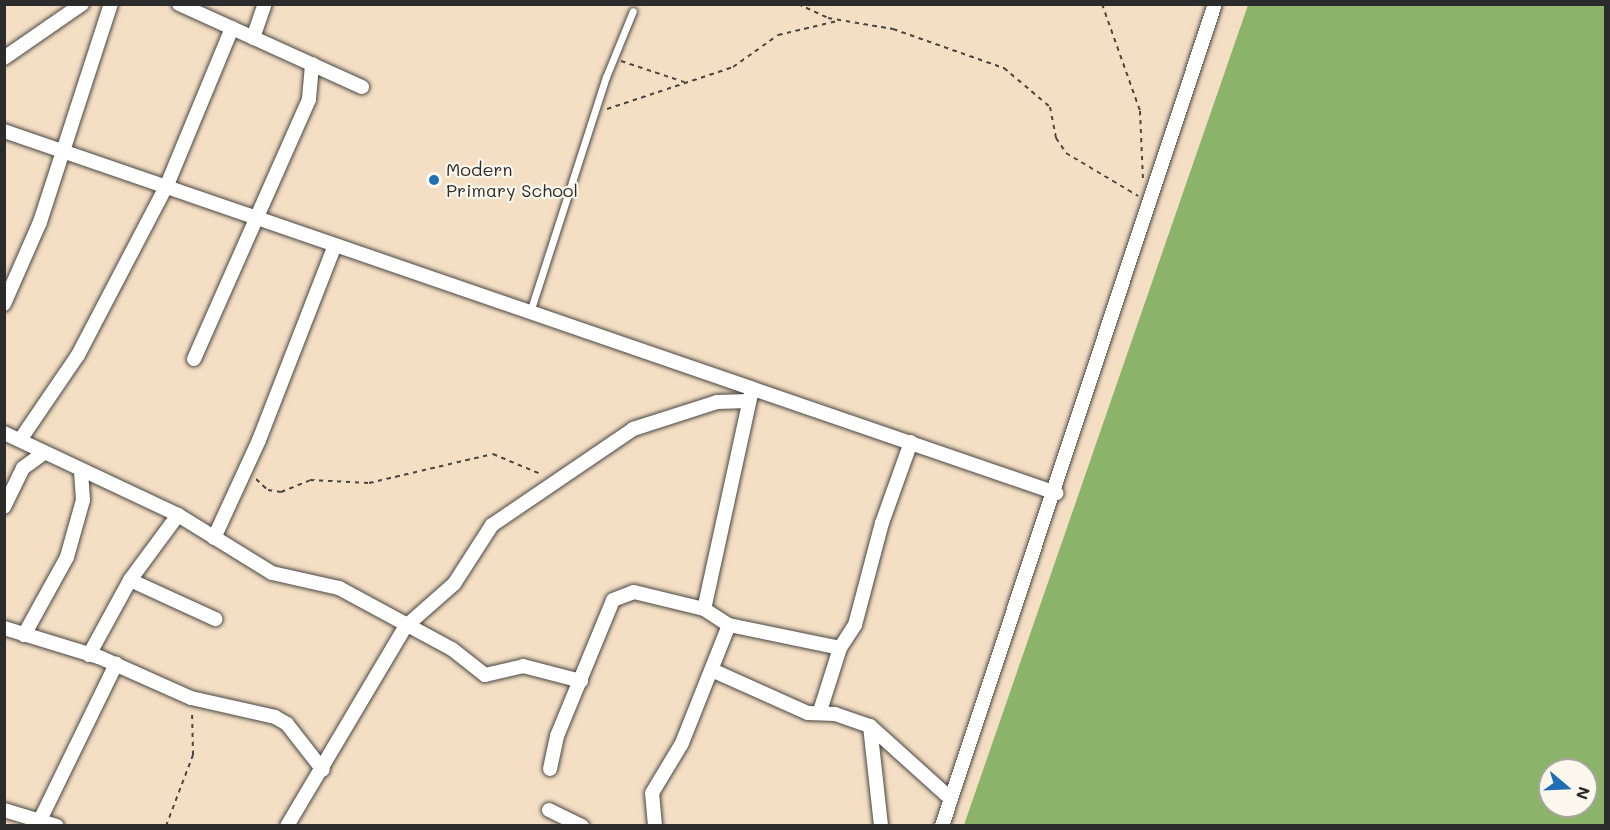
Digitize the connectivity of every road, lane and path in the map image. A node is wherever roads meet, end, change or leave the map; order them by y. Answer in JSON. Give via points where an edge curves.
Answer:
{"nodes":[{"id":1,"x":82,"y":4,"type":"edge"},
{"id":2,"x":111,"y":4,"type":"edge"},
{"id":3,"x":179,"y":4,"type":"edge"},
{"id":4,"x":265,"y":4,"type":"edge"},
{"id":5,"x":798,"y":4,"type":"edge"},
{"id":6,"x":1102,"y":4,"type":"edge"},
{"id":7,"x":1215,"y":4,"type":"edge"},
{"id":8,"x":633,"y":11,"type":"dead end"},
{"id":9,"x":839,"y":21,"type":"junction"},
{"id":10,"x":232,"y":28,"type":"junction"},
{"id":11,"x":253,"y":38,"type":"junction"},
{"id":12,"x":4,"y":58,"type":"edge"},
{"id":13,"x":613,"y":59,"type":"junction"},
{"id":14,"x":312,"y":64,"type":"junction"},
{"id":15,"x":688,"y":84,"type":"junction"},
{"id":16,"x":362,"y":87,"type":"dead end"},
{"id":17,"x":596,"y":112,"type":"junction"},
{"id":18,"x":4,"y":131,"type":"edge"},
{"id":19,"x":59,"y":150,"type":"junction"},
{"id":20,"x":1144,"y":182,"type":"dead end"},
{"id":21,"x":167,"y":185,"type":"junction"},
{"id":22,"x":1151,"y":202,"type":"junction"},
{"id":23,"x":253,"y":216,"type":"junction"},
{"id":24,"x":335,"y":245,"type":"junction"},
{"id":25,"x":10,"y":273,"type":"edge"},
{"id":26,"x":4,"y":304,"type":"edge"},
{"id":27,"x":530,"y":312,"type":"junction"},
{"id":28,"x":194,"y":359,"type":"dead end"},
{"id":29,"x":753,"y":385,"type":"junction"},
{"id":30,"x":749,"y":401,"type":"junction"},
{"id":31,"x":4,"y":433,"type":"edge"},
{"id":32,"x":20,"y":440,"type":"junction"},
{"id":33,"x":911,"y":442,"type":"junction"},
{"id":34,"x":44,"y":453,"type":"junction"},
{"id":35,"x":250,"y":462,"type":"junction"},
{"id":36,"x":81,"y":471,"type":"junction"},
{"id":37,"x":553,"y":482,"type":"junction"},
{"id":38,"x":1056,"y":493,"type":"junction"},
{"id":39,"x":4,"y":507,"type":"edge"},
{"id":40,"x":178,"y":515,"type":"junction"},
{"id":41,"x":214,"y":538,"type":"junction"},
{"id":42,"x":130,"y":580,"type":"junction"},
{"id":43,"x":704,"y":609,"type":"junction"},
{"id":44,"x":215,"y":619,"type":"dead end"},
{"id":45,"x":729,"y":625,"type":"junction"},
{"id":46,"x":405,"y":627,"type":"junction"},
{"id":47,"x":4,"y":628,"type":"edge"},
{"id":48,"x":24,"y":635,"type":"junction"},
{"id":49,"x":840,"y":648,"type":"junction"},
{"id":50,"x":89,"y":655,"type":"junction"},
{"id":51,"x":116,"y":664,"type":"junction"},
{"id":52,"x":714,"y":671,"type":"junction"},
{"id":53,"x":581,"y":681,"type":"junction"},
{"id":54,"x":191,"y":698,"type":"junction"},
{"id":55,"x":820,"y":711,"type":"junction"},
{"id":56,"x":870,"y":726,"type":"junction"},
{"id":57,"x":550,"y":769,"type":"dead end"},
{"id":58,"x":322,"y":770,"type":"junction"},
{"id":59,"x":951,"y":799,"type":"junction"},
{"id":60,"x":4,"y":810,"type":"edge"},
{"id":61,"x":549,"y":810,"type":"dead end"},
{"id":62,"x":40,"y":820,"type":"junction"},
{"id":63,"x":57,"y":825,"type":"edge"},
{"id":64,"x":166,"y":825,"type":"edge"},
{"id":65,"x":287,"y":825,"type":"edge"},
{"id":66,"x":582,"y":825,"type":"edge"},
{"id":67,"x":655,"y":825,"type":"edge"},
{"id":68,"x":882,"y":825,"type":"edge"},
{"id":69,"x":942,"y":825,"type":"edge"}],
"edges":[{"from":1,"to":12,"type":"street"},
{"from":2,"to":19,"type":"street"},
{"from":3,"to":10,"type":"street"},
{"from":4,"to":11,"type":"street"},
{"from":5,"to":9,"type":"path"},
{"from":6,"to":20,"type":"path","via":[[1140,111]]},
{"from":7,"to":22,"type":"street"},
{"from":8,"to":13,"type":"lane"},
{"from":9,"to":15,"type":"path","via":[[778,35],[733,67]]},
{"from":9,"to":22,"type":"path","via":[[871,23],[1004,69],[1050,106],[1056,138],[1066,153]]},
{"from":10,"to":11,"type":"street"},
{"from":10,"to":21,"type":"street"},
{"from":11,"to":14,"type":"street"},
{"from":13,"to":15,"type":"path"},
{"from":13,"to":17,"type":"lane"},
{"from":14,"to":16,"type":"street"},
{"from":14,"to":23,"type":"street","via":[[309,99]]},
{"from":15,"to":17,"type":"path"},
{"from":17,"to":27,"type":"lane"},
{"from":18,"to":19,"type":"street"},
{"from":19,"to":21,"type":"street"},
{"from":19,"to":25,"type":"street","via":[[40,222]]},
{"from":21,"to":23,"type":"street"},
{"from":21,"to":32,"type":"street","via":[[78,355]]},
{"from":22,"to":38,"type":"street"},
{"from":23,"to":24,"type":"street"},
{"from":23,"to":28,"type":"street"},
{"from":24,"to":27,"type":"street"},
{"from":24,"to":35,"type":"street"},
{"from":25,"to":26,"type":"street"},
{"from":27,"to":29,"type":"street"},
{"from":29,"to":30,"type":"street"},
{"from":29,"to":33,"type":"street"},
{"from":30,"to":37,"type":"street","via":[[717,402],[633,429]]},
{"from":30,"to":43,"type":"street"},
{"from":31,"to":32,"type":"street"},
{"from":32,"to":34,"type":"street"},
{"from":33,"to":38,"type":"street"},
{"from":33,"to":49,"type":"street","via":[[882,523],[855,624]]},
{"from":34,"to":36,"type":"street"},
{"from":34,"to":39,"type":"street","via":[[23,468]]},
{"from":35,"to":37,"type":"path","via":[[257,483],[281,492],[310,480],[369,483],[494,454]]},
{"from":35,"to":41,"type":"street"},
{"from":36,"to":40,"type":"street"},
{"from":36,"to":48,"type":"street","via":[[83,501],[67,557]]},
{"from":37,"to":46,"type":"street","via":[[492,525],[454,584]]},
{"from":38,"to":59,"type":"street"},
{"from":40,"to":41,"type":"street"},
{"from":40,"to":42,"type":"street"},
{"from":41,"to":46,"type":"street","via":[[272,573],[339,588]]},
{"from":42,"to":44,"type":"street"},
{"from":42,"to":50,"type":"street"},
{"from":43,"to":45,"type":"street"},
{"from":43,"to":53,"type":"street","via":[[634,592],[613,600]]},
{"from":45,"to":49,"type":"street"},
{"from":45,"to":52,"type":"street"},
{"from":46,"to":53,"type":"street","via":[[452,649],[485,675],[523,666]]},
{"from":46,"to":58,"type":"street"},
{"from":47,"to":48,"type":"street"},
{"from":48,"to":50,"type":"street"},
{"from":49,"to":55,"type":"street"},
{"from":50,"to":51,"type":"street"},
{"from":51,"to":54,"type":"street"},
{"from":51,"to":62,"type":"street"},
{"from":52,"to":55,"type":"street","via":[[808,713]]},
{"from":52,"to":67,"type":"street","via":[[652,793]]},
{"from":53,"to":57,"type":"street","via":[[556,736]]},
{"from":54,"to":58,"type":"street","via":[[250,708],[287,724]]},
{"from":54,"to":64,"type":"path","via":[[193,755]]},
{"from":55,"to":56,"type":"street"},
{"from":56,"to":59,"type":"street"},
{"from":56,"to":68,"type":"street"},
{"from":58,"to":65,"type":"street"},
{"from":59,"to":69,"type":"street"},
{"from":60,"to":62,"type":"street"},
{"from":61,"to":66,"type":"street"},
{"from":62,"to":63,"type":"street"}]}
